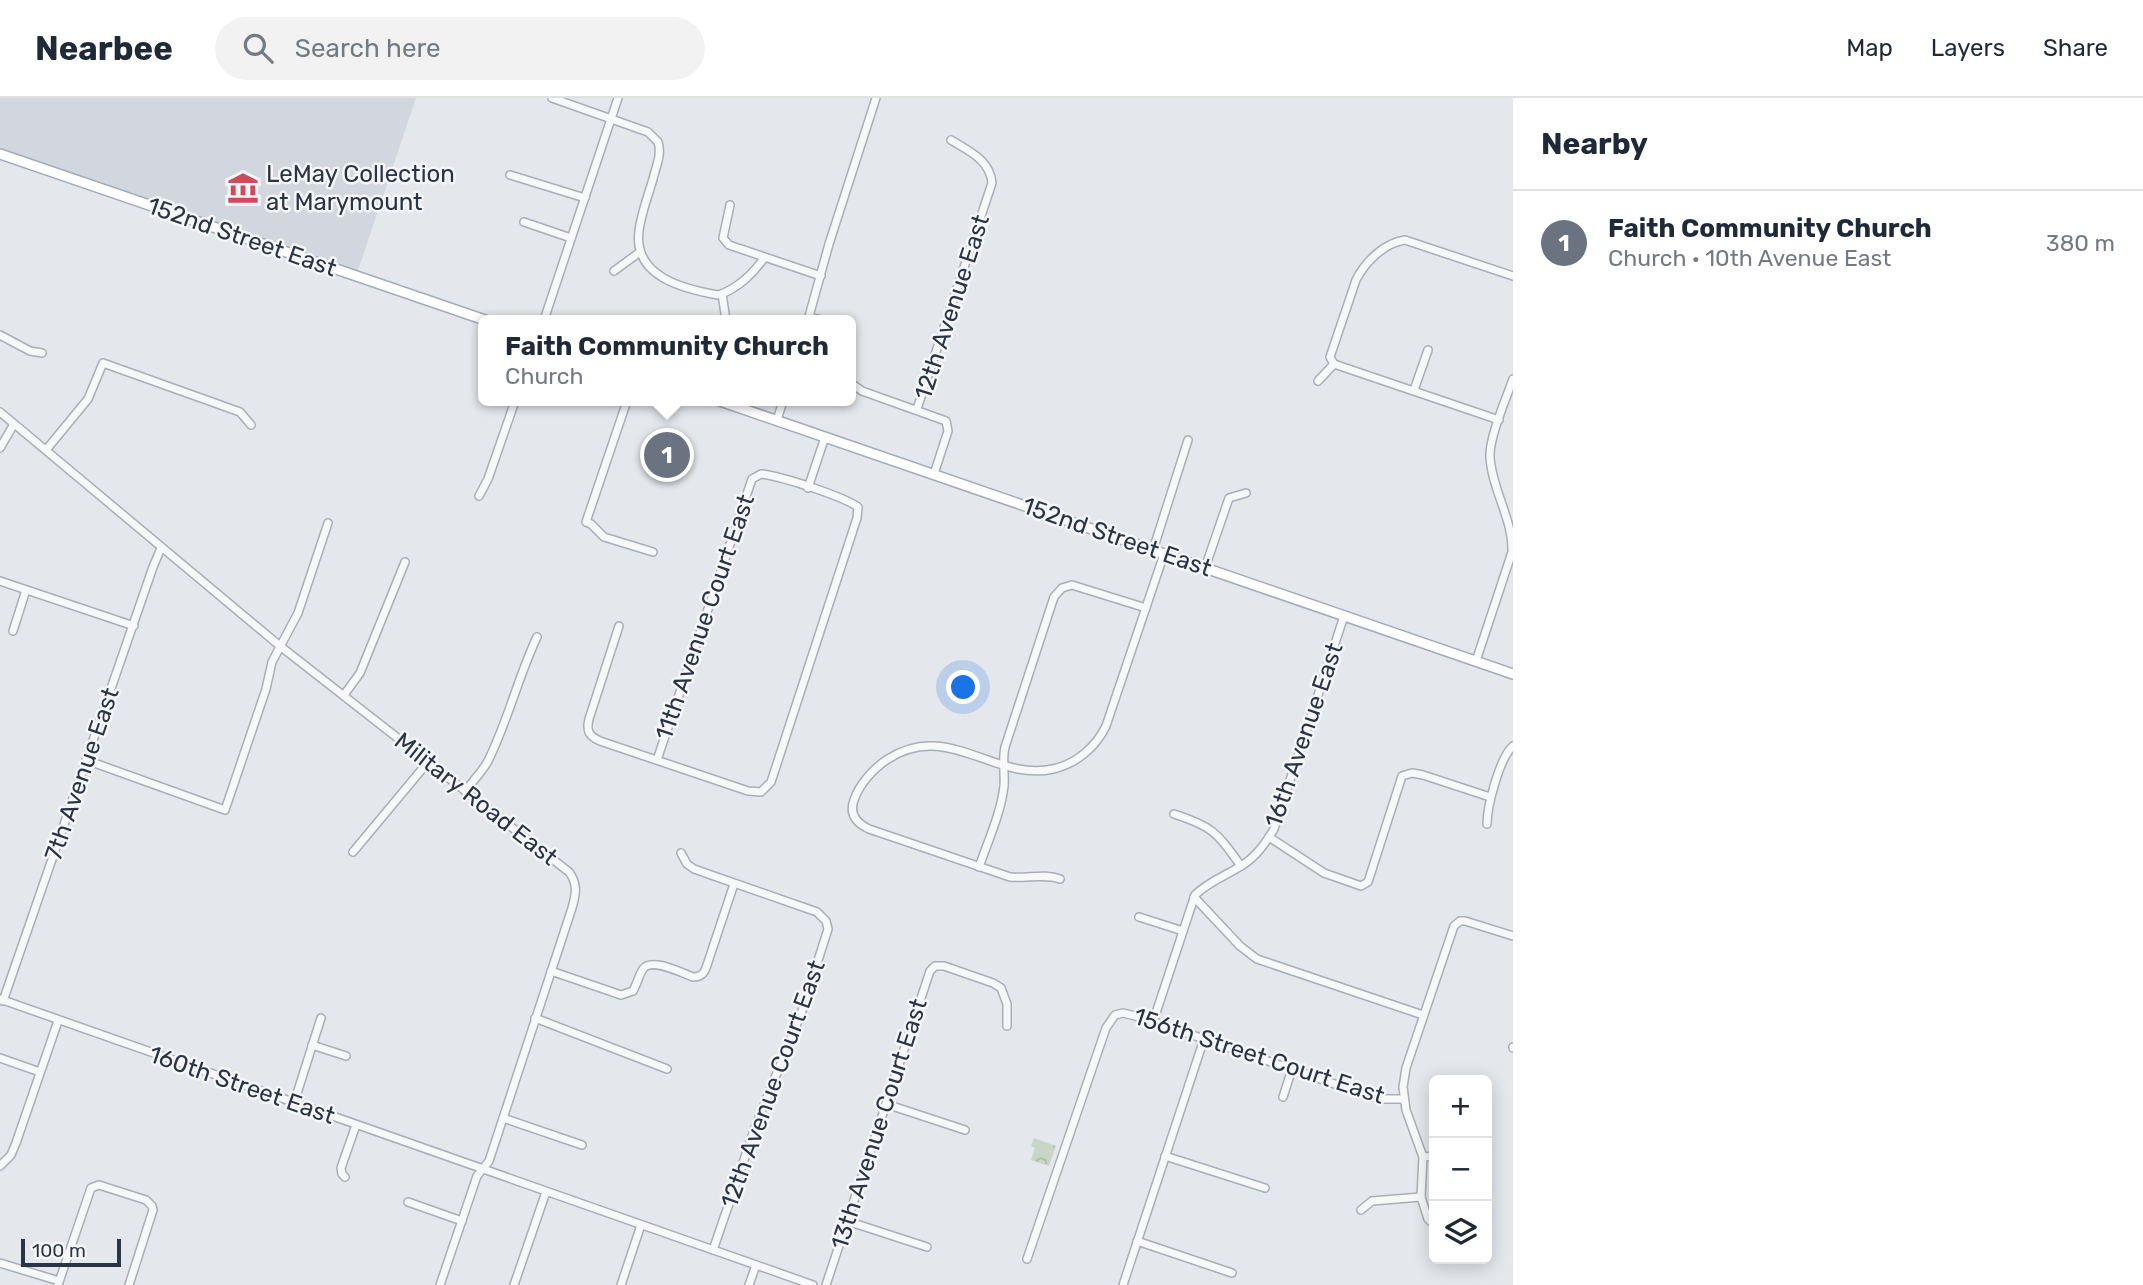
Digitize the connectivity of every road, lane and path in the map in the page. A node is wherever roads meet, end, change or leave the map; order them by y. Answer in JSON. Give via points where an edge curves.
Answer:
{"nodes":[{"id":1,"x":552,"y":98,"type":"edge"},
{"id":2,"x":618,"y":98,"type":"edge"},
{"id":3,"x":876,"y":98,"type":"edge"},
{"id":4,"x":611,"y":118,"type":"junction"},
{"id":5,"x":951,"y":140,"type":"dead end"},
{"id":6,"x":0,"y":154,"type":"edge"},
{"id":7,"x":510,"y":175,"type":"dead end"},
{"id":8,"x":585,"y":198,"type":"junction"},
{"id":9,"x":730,"y":205,"type":"dead end"},
{"id":10,"x":524,"y":222,"type":"dead end"},
{"id":11,"x":571,"y":238,"type":"junction"},
{"id":12,"x":640,"y":252,"type":"junction"},
{"id":13,"x":764,"y":258,"type":"junction"},
{"id":14,"x":614,"y":271,"type":"dead end"},
{"id":15,"x":821,"y":276,"type":"junction"},
{"id":16,"x":1513,"y":276,"type":"edge"},
{"id":17,"x":722,"y":294,"type":"junction"},
{"id":18,"x":546,"y":315,"type":"edge"},
{"id":19,"x":725,"y":315,"type":"edge"},
{"id":20,"x":810,"y":315,"type":"edge"},
{"id":21,"x":478,"y":318,"type":"edge"},
{"id":22,"x":0,"y":335,"type":"edge"},
{"id":23,"x":1428,"y":350,"type":"dead end"},
{"id":24,"x":42,"y":353,"type":"dead end"},
{"id":25,"x":1334,"y":364,"type":"junction"},
{"id":26,"x":1513,"y":379,"type":"edge"},
{"id":27,"x":1318,"y":380,"type":"dead end"},
{"id":28,"x":856,"y":388,"type":"edge"},
{"id":29,"x":1414,"y":390,"type":"junction"},
{"id":30,"x":513,"y":406,"type":"edge"},
{"id":31,"x":625,"y":406,"type":"edge"},
{"id":32,"x":735,"y":406,"type":"edge"},
{"id":33,"x":781,"y":406,"type":"edge"},
{"id":34,"x":917,"y":409,"type":"junction"},
{"id":35,"x":0,"y":412,"type":"edge"},
{"id":36,"x":777,"y":420,"type":"junction"},
{"id":37,"x":1499,"y":420,"type":"junction"},
{"id":38,"x":14,"y":424,"type":"junction"},
{"id":39,"x":251,"y":425,"type":"dead end"},
{"id":40,"x":825,"y":437,"type":"junction"},
{"id":41,"x":1188,"y":440,"type":"dead end"},
{"id":42,"x":0,"y":448,"type":"edge"},
{"id":43,"x":46,"y":450,"type":"junction"},
{"id":44,"x":934,"y":474,"type":"junction"},
{"id":45,"x":808,"y":488,"type":"junction"},
{"id":46,"x":1246,"y":493,"type":"dead end"},
{"id":47,"x":479,"y":496,"type":"dead end"},
{"id":48,"x":328,"y":523,"type":"dead end"},
{"id":49,"x":161,"y":548,"type":"junction"},
{"id":50,"x":1153,"y":550,"type":"junction"},
{"id":51,"x":653,"y":552,"type":"dead end"},
{"id":52,"x":1164,"y":554,"type":"junction"},
{"id":53,"x":405,"y":562,"type":"dead end"},
{"id":54,"x":1205,"y":568,"type":"junction"},
{"id":55,"x":0,"y":581,"type":"edge"},
{"id":56,"x":26,"y":590,"type":"junction"},
{"id":57,"x":1146,"y":608,"type":"junction"},
{"id":58,"x":1344,"y":616,"type":"junction"},
{"id":59,"x":134,"y":626,"type":"junction"},
{"id":60,"x":619,"y":626,"type":"dead end"},
{"id":61,"x":13,"y":631,"type":"dead end"},
{"id":62,"x":537,"y":637,"type":"dead end"},
{"id":63,"x":280,"y":646,"type":"junction"},
{"id":64,"x":1476,"y":661,"type":"junction"},
{"id":65,"x":1513,"y":674,"type":"edge"},
{"id":66,"x":344,"y":695,"type":"junction"},
{"id":67,"x":1513,"y":746,"type":"edge"},
{"id":68,"x":86,"y":760,"type":"junction"},
{"id":69,"x":657,"y":760,"type":"junction"},
{"id":70,"x":428,"y":762,"type":"junction"},
{"id":71,"x":1003,"y":764,"type":"junction"},
{"id":72,"x":465,"y":792,"type":"junction"},
{"id":73,"x":1490,"y":797,"type":"junction"},
{"id":74,"x":1174,"y":814,"type":"dead end"},
{"id":75,"x":1487,"y":824,"type":"dead end"},
{"id":76,"x":1269,"y":837,"type":"junction"},
{"id":77,"x":353,"y":852,"type":"dead end"},
{"id":78,"x":681,"y":853,"type":"dead end"},
{"id":79,"x":1241,"y":866,"type":"junction"},
{"id":80,"x":979,"y":867,"type":"junction"},
{"id":81,"x":1060,"y":879,"type":"dead end"},
{"id":82,"x":734,"y":884,"type":"junction"},
{"id":83,"x":1194,"y":897,"type":"junction"},
{"id":84,"x":1139,"y":917,"type":"dead end"},
{"id":85,"x":1183,"y":931,"type":"junction"},
{"id":86,"x":1513,"y":936,"type":"edge"},
{"id":87,"x":551,"y":971,"type":"junction"},
{"id":88,"x":2,"y":1000,"type":"edge"},
{"id":89,"x":1423,"y":1015,"type":"junction"},
{"id":90,"x":321,"y":1018,"type":"dead end"},
{"id":91,"x":535,"y":1018,"type":"junction"},
{"id":92,"x":58,"y":1021,"type":"junction"},
{"id":93,"x":1153,"y":1022,"type":"junction"},
{"id":94,"x":1007,"y":1026,"type":"dead end"},
{"id":95,"x":1204,"y":1039,"type":"junction"},
{"id":96,"x":312,"y":1045,"type":"junction"},
{"id":97,"x":346,"y":1056,"type":"dead end"},
{"id":98,"x":0,"y":1058,"type":"edge"},
{"id":99,"x":667,"y":1069,"type":"dead end"},
{"id":100,"x":1292,"y":1069,"type":"junction"},
{"id":101,"x":40,"y":1072,"type":"junction"},
{"id":102,"x":1283,"y":1097,"type":"dead end"},
{"id":103,"x":1404,"y":1099,"type":"junction"},
{"id":104,"x":294,"y":1103,"type":"junction"},
{"id":105,"x":886,"y":1104,"type":"junction"},
{"id":106,"x":503,"y":1118,"type":"junction"},
{"id":107,"x":356,"y":1125,"type":"junction"},
{"id":108,"x":965,"y":1130,"type":"dead end"},
{"id":109,"x":582,"y":1145,"type":"dead end"},
{"id":110,"x":1165,"y":1156,"type":"junction"},
{"id":111,"x":1429,"y":1156,"type":"edge"},
{"id":112,"x":1423,"y":1157,"type":"junction"},
{"id":113,"x":0,"y":1167,"type":"edge"},
{"id":114,"x":484,"y":1170,"type":"junction"},
{"id":115,"x":345,"y":1177,"type":"dead end"},
{"id":116,"x":1265,"y":1188,"type":"dead end"},
{"id":117,"x":546,"y":1192,"type":"junction"},
{"id":118,"x":1421,"y":1197,"type":"junction"},
{"id":119,"x":408,"y":1202,"type":"dead end"},
{"id":120,"x":1361,"y":1210,"type":"dead end"},
{"id":121,"x":462,"y":1220,"type":"junction"},
{"id":122,"x":1429,"y":1220,"type":"edge"},
{"id":123,"x":848,"y":1221,"type":"junction"},
{"id":124,"x":641,"y":1225,"type":"junction"},
{"id":125,"x":1137,"y":1241,"type":"junction"},
{"id":126,"x":927,"y":1247,"type":"dead end"},
{"id":127,"x":713,"y":1250,"type":"junction"},
{"id":128,"x":1027,"y":1259,"type":"dead end"},
{"id":129,"x":0,"y":1263,"type":"edge"},
{"id":130,"x":756,"y":1265,"type":"junction"},
{"id":131,"x":1232,"y":1273,"type":"dead end"},
{"id":132,"x":59,"y":1283,"type":"edge"},
{"id":133,"x":129,"y":1285,"type":"edge"},
{"id":134,"x":440,"y":1285,"type":"edge"},
{"id":135,"x":514,"y":1285,"type":"edge"},
{"id":136,"x":621,"y":1285,"type":"edge"},
{"id":137,"x":749,"y":1285,"type":"edge"},
{"id":138,"x":813,"y":1285,"type":"edge"},
{"id":139,"x":826,"y":1285,"type":"edge"},
{"id":140,"x":1123,"y":1285,"type":"edge"}],
"edges":[{"from":1,"to":4,"type":"street"},
{"from":2,"to":4,"type":"street"},
{"from":3,"to":15,"type":"street"},
{"from":4,"to":8,"type":"street"},
{"from":4,"to":12,"type":"street","via":[[648,132],[661,151],[639,230]]},
{"from":5,"to":34,"type":"street","name":"12th Avenue East","via":[[983,161],[992,183]]},
{"from":6,"to":21,"type":"main road","name":"152nd Street East"},
{"from":7,"to":8,"type":"street"},
{"from":8,"to":11,"type":"street"},
{"from":9,"to":13,"type":"street","via":[[725,240]]},
{"from":10,"to":11,"type":"street"},
{"from":11,"to":18,"type":"street"},
{"from":12,"to":14,"type":"street"},
{"from":12,"to":17,"type":"street","via":[[653,272]]},
{"from":13,"to":15,"type":"street"},
{"from":13,"to":17,"type":"street"},
{"from":15,"to":20,"type":"street"},
{"from":16,"to":25,"type":"street","via":[[1405,240],[1384,247],[1356,280],[1330,357]]},
{"from":17,"to":19,"type":"street"},
{"from":22,"to":24,"type":"street"},
{"from":23,"to":29,"type":"street"},
{"from":25,"to":27,"type":"street"},
{"from":25,"to":29,"type":"street"},
{"from":26,"to":37,"type":"street"},
{"from":28,"to":34,"type":"street"},
{"from":29,"to":37,"type":"street"},
{"from":30,"to":47,"type":"street"},
{"from":31,"to":51,"type":"street","via":[[586,522],[604,537]]},
{"from":32,"to":36,"type":"main road","name":"152nd Street East"},
{"from":33,"to":36,"type":"street"},
{"from":34,"to":44,"type":"street","name":"12th Avenue East","via":[[940,417],[949,427]]},
{"from":35,"to":38,"type":"street","name":"Military Road East"},
{"from":36,"to":40,"type":"main road","name":"152nd Street East"},
{"from":37,"to":64,"type":"street","via":[[1490,455],[1513,541]]},
{"from":38,"to":42,"type":"street"},
{"from":38,"to":43,"type":"street","name":"Military Road East"},
{"from":39,"to":43,"type":"street","via":[[240,412],[103,363],[88,399]]},
{"from":40,"to":44,"type":"main road","name":"152nd Street East"},
{"from":40,"to":45,"type":"street"},
{"from":41,"to":50,"type":"street"},
{"from":43,"to":49,"type":"street","name":"Military Road East"},
{"from":44,"to":50,"type":"main road","name":"152nd Street East"},
{"from":45,"to":69,"type":"street","name":"11th Avenue Court East","via":[[761,474],[749,484]]},
{"from":45,"to":69,"type":"street","via":[[859,508],[771,782],[757,793]]},
{"from":46,"to":54,"type":"street","via":[[1229,498]]},
{"from":48,"to":63,"type":"street","via":[[298,613]]},
{"from":49,"to":59,"type":"street","name":"7th Avenue East"},
{"from":49,"to":63,"type":"street","name":"Military Road East"},
{"from":50,"to":52,"type":"main road","name":"152nd Street East"},
{"from":52,"to":54,"type":"main road","name":"152nd Street East"},
{"from":52,"to":57,"type":"street"},
{"from":53,"to":66,"type":"street","via":[[360,673]]},
{"from":54,"to":58,"type":"main road","name":"152nd Street East"},
{"from":55,"to":56,"type":"street"},
{"from":56,"to":59,"type":"street"},
{"from":56,"to":61,"type":"street"},
{"from":57,"to":71,"type":"street","via":[[1106,726],[1089,749],[1051,770],[1027,771]]},
{"from":57,"to":71,"type":"street","via":[[1072,585],[1058,592]]},
{"from":58,"to":64,"type":"main road","name":"152nd Street East"},
{"from":58,"to":76,"type":"street","name":"16th Avenue East"},
{"from":59,"to":68,"type":"street","name":"7th Avenue East"},
{"from":60,"to":69,"type":"street","via":[[588,732],[600,741]]},
{"from":62,"to":72,"type":"street","via":[[488,761]]},
{"from":63,"to":66,"type":"street","name":"Military Road East"},
{"from":63,"to":68,"type":"street","via":[[225,810]]},
{"from":64,"to":65,"type":"main road","name":"152nd Street East"},
{"from":66,"to":70,"type":"street","name":"Military Road East"},
{"from":67,"to":73,"type":"street"},
{"from":68,"to":88,"type":"street","name":"7th Avenue East"},
{"from":70,"to":72,"type":"street","name":"Military Road East"},
{"from":70,"to":77,"type":"street"},
{"from":71,"to":80,"type":"street","via":[[1004,786]]},
{"from":71,"to":80,"type":"street","via":[[945,746],[904,750],[867,778],[853,801],[853,817],[869,829]]},
{"from":72,"to":87,"type":"street","name":"Military Road East","via":[[574,878],[576,896]]},
{"from":73,"to":75,"type":"street"},
{"from":73,"to":76,"type":"street","via":[[1417,773],[1402,776],[1365,885],[1324,873]]},
{"from":74,"to":79,"type":"street","via":[[1214,831]]},
{"from":76,"to":79,"type":"street","name":"16th Avenue East"},
{"from":78,"to":82,"type":"street","via":[[694,869]]},
{"from":79,"to":83,"type":"street","name":"16th Avenue East"},
{"from":80,"to":81,"type":"street","via":[[1010,877]]},
{"from":82,"to":87,"type":"street","via":[[706,968],[698,977],[649,964],[631,993],[621,995]]},
{"from":82,"to":127,"type":"street","name":"12th Avenue Court East","via":[[817,912],[828,929],[802,1012],[750,1140]]},
{"from":83,"to":85,"type":"street"},
{"from":83,"to":89,"type":"street","via":[[1240,946],[1258,958]]},
{"from":84,"to":85,"type":"street"},
{"from":85,"to":93,"type":"street"},
{"from":86,"to":89,"type":"street","via":[[1460,922],[1451,932]]},
{"from":87,"to":91,"type":"street","name":"Military Road East"},
{"from":88,"to":92,"type":"street","name":"160th Street East"},
{"from":89,"to":103,"type":"street","via":[[1404,1073]]},
{"from":90,"to":96,"type":"street"},
{"from":91,"to":99,"type":"street"},
{"from":91,"to":106,"type":"street","name":"Military Road East"},
{"from":92,"to":101,"type":"street"},
{"from":92,"to":104,"type":"street","name":"160th Street East"},
{"from":93,"to":95,"type":"street","name":"156th Street Court East"},
{"from":93,"to":128,"type":"street","name":"156th Street Court East","via":[[1115,1015],[1106,1028]]},
{"from":94,"to":105,"type":"street","name":"13th Avenue Court East","via":[[1005,998],[997,985],[935,966]]},
{"from":95,"to":100,"type":"street","name":"156th Street Court East"},
{"from":95,"to":110,"type":"street"},
{"from":96,"to":97,"type":"street"},
{"from":96,"to":104,"type":"street"},
{"from":98,"to":101,"type":"street"},
{"from":100,"to":102,"type":"street"},
{"from":100,"to":103,"type":"street","name":"156th Street Court East","via":[[1382,1099]]},
{"from":101,"to":113,"type":"street","via":[[11,1155]]},
{"from":103,"to":112,"type":"street"},
{"from":104,"to":107,"type":"street","name":"160th Street East"},
{"from":105,"to":108,"type":"street"},
{"from":105,"to":123,"type":"street","name":"13th Avenue Court East"},
{"from":106,"to":109,"type":"street"},
{"from":106,"to":114,"type":"street","name":"Military Road East"},
{"from":107,"to":114,"type":"street","name":"160th Street East"},
{"from":107,"to":115,"type":"street","via":[[341,1168]]},
{"from":110,"to":116,"type":"street"},
{"from":110,"to":125,"type":"street"},
{"from":111,"to":112,"type":"street"},
{"from":112,"to":118,"type":"street"},
{"from":114,"to":117,"type":"street"},
{"from":114,"to":121,"type":"street","name":"Military Road East","via":[[477,1176]]},
{"from":117,"to":124,"type":"street"},
{"from":117,"to":135,"type":"street"},
{"from":118,"to":120,"type":"street","via":[[1372,1201]]},
{"from":118,"to":122,"type":"street"},
{"from":119,"to":121,"type":"street"},
{"from":121,"to":134,"type":"street","name":"Military Road East"},
{"from":123,"to":126,"type":"street"},
{"from":123,"to":139,"type":"street","name":"13th Avenue Court East"},
{"from":124,"to":127,"type":"street"},
{"from":124,"to":136,"type":"street"},
{"from":125,"to":131,"type":"street"},
{"from":125,"to":140,"type":"street"},
{"from":127,"to":130,"type":"street"},
{"from":129,"to":132,"type":"street"},
{"from":130,"to":137,"type":"street"},
{"from":130,"to":138,"type":"street"},
{"from":132,"to":133,"type":"street","via":[[91,1188],[99,1185],[152,1206]]}]}
